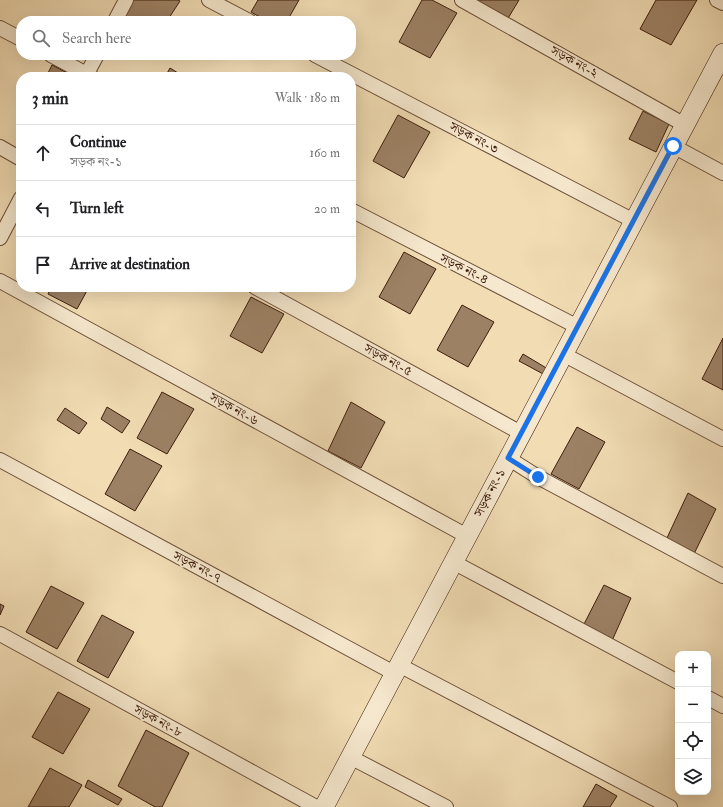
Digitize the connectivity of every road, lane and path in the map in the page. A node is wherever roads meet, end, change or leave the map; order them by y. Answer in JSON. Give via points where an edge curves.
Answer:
{"nodes":[{"id":1,"x":126,"y":0,"type":"edge"},
{"id":2,"x":209,"y":0,"type":"edge"},
{"id":3,"x":462,"y":0,"type":"edge"},
{"id":4,"x":717,"y":0,"type":"edge"},
{"id":5,"x":723,"y":3,"type":"edge"},
{"id":6,"x":118,"y":16,"type":"edge"},
{"id":7,"x":239,"y":16,"type":"edge"},
{"id":8,"x":0,"y":28,"type":"edge"},
{"id":9,"x":16,"y":36,"type":"edge"},
{"id":10,"x":723,"y":53,"type":"edge"},
{"id":11,"x":60,"y":60,"type":"edge"},
{"id":12,"x":95,"y":60,"type":"edge"},
{"id":13,"x":325,"y":60,"type":"edge"},
{"id":14,"x":81,"y":72,"type":"edge"},
{"id":15,"x":90,"y":72,"type":"edge"},
{"id":16,"x":348,"y":72,"type":"edge"},
{"id":17,"x":356,"y":76,"type":"edge"},
{"id":18,"x":685,"y":124,"type":"junction"},
{"id":19,"x":673,"y":146,"type":"junction"},
{"id":20,"x":0,"y":147,"type":"edge"},
{"id":21,"x":16,"y":156,"type":"edge"},
{"id":22,"x":723,"y":174,"type":"edge"},
{"id":23,"x":16,"y":208,"type":"edge"},
{"id":24,"x":356,"y":213,"type":"edge"},
{"id":25,"x":634,"y":221,"type":"junction"},
{"id":26,"x":0,"y":238,"type":"edge"},
{"id":27,"x":0,"y":282,"type":"edge"},
{"id":28,"x":16,"y":291,"type":"edge"},
{"id":29,"x":18,"y":292,"type":"edge"},
{"id":30,"x":264,"y":292,"type":"edge"},
{"id":31,"x":578,"y":327,"type":"junction"},
{"id":32,"x":563,"y":354,"type":"junction"},
{"id":33,"x":521,"y":433,"type":"junction"},
{"id":34,"x":723,"y":439,"type":"edge"},
{"id":35,"x":508,"y":458,"type":"junction"},
{"id":36,"x":0,"y":460,"type":"edge"},
{"id":37,"x":467,"y":536,"type":"junction"},
{"id":38,"x":453,"y":562,"type":"junction"},
{"id":39,"x":723,"y":576,"type":"edge"},
{"id":40,"x":0,"y":634,"type":"edge"},
{"id":41,"x":397,"y":669,"type":"junction"},
{"id":42,"x":675,"y":680,"type":"edge"},
{"id":43,"x":711,"y":700,"type":"edge"},
{"id":44,"x":723,"y":706,"type":"edge"},
{"id":45,"x":350,"y":757,"type":"junction"},
{"id":46,"x":316,"y":807,"type":"edge"},
{"id":47,"x":324,"y":807,"type":"edge"},
{"id":48,"x":446,"y":807,"type":"edge"},
{"id":49,"x":670,"y":807,"type":"edge"}],
"edges":[{"from":1,"to":6,"type":"street"},
{"from":2,"to":7,"type":"street"},
{"from":3,"to":18,"type":"street","name":"সড়ক নং-২"},
{"from":4,"to":5,"type":"street"},
{"from":8,"to":9,"type":"street"},
{"from":10,"to":18,"type":"street","name":"সড়ক নং-১"},
{"from":11,"to":14,"type":"street"},
{"from":12,"to":15,"type":"street"},
{"from":13,"to":16,"type":"street","name":"সড়ক নং-৩"},
{"from":17,"to":25,"type":"street","name":"সড়ক নং-৩"},
{"from":18,"to":19,"type":"street","name":"সড়ক নং-১"},
{"from":19,"to":22,"type":"street"},
{"from":19,"to":25,"type":"street","name":"সড়ক নং-১"},
{"from":20,"to":21,"type":"street"},
{"from":23,"to":26,"type":"street"},
{"from":24,"to":31,"type":"street","name":"সড়ক নং-৪"},
{"from":25,"to":31,"type":"street","name":"সড়ক নং-১"},
{"from":27,"to":28,"type":"street","name":"সড়ক নং-৬"},
{"from":29,"to":37,"type":"street","name":"সড়ক নং-৬"},
{"from":30,"to":33,"type":"street","name":"সড়ক নং-৫"},
{"from":31,"to":32,"type":"street","name":"সড়ক নং-১"},
{"from":32,"to":33,"type":"street","name":"সড়ক নং-১"},
{"from":32,"to":34,"type":"street"},
{"from":33,"to":35,"type":"street","name":"সড়ক নং-১"},
{"from":35,"to":37,"type":"street","name":"সড়ক নং-১"},
{"from":35,"to":39,"type":"street","via":[[538,477]]},
{"from":36,"to":41,"type":"street","name":"সড়ক নং-৭"},
{"from":37,"to":38,"type":"street","name":"সড়ক নং-১"},
{"from":38,"to":41,"type":"street","name":"সড়ক নং-১"},
{"from":38,"to":42,"type":"street"},
{"from":40,"to":46,"type":"street","name":"সড়ক নং-৮"},
{"from":41,"to":45,"type":"street","name":"সড়ক নং-১"},
{"from":41,"to":49,"type":"street","name":"সড়ক নং-৭"},
{"from":43,"to":44,"type":"street"},
{"from":45,"to":47,"type":"street","name":"সড়ক নং-১"},
{"from":45,"to":48,"type":"street"}]}
